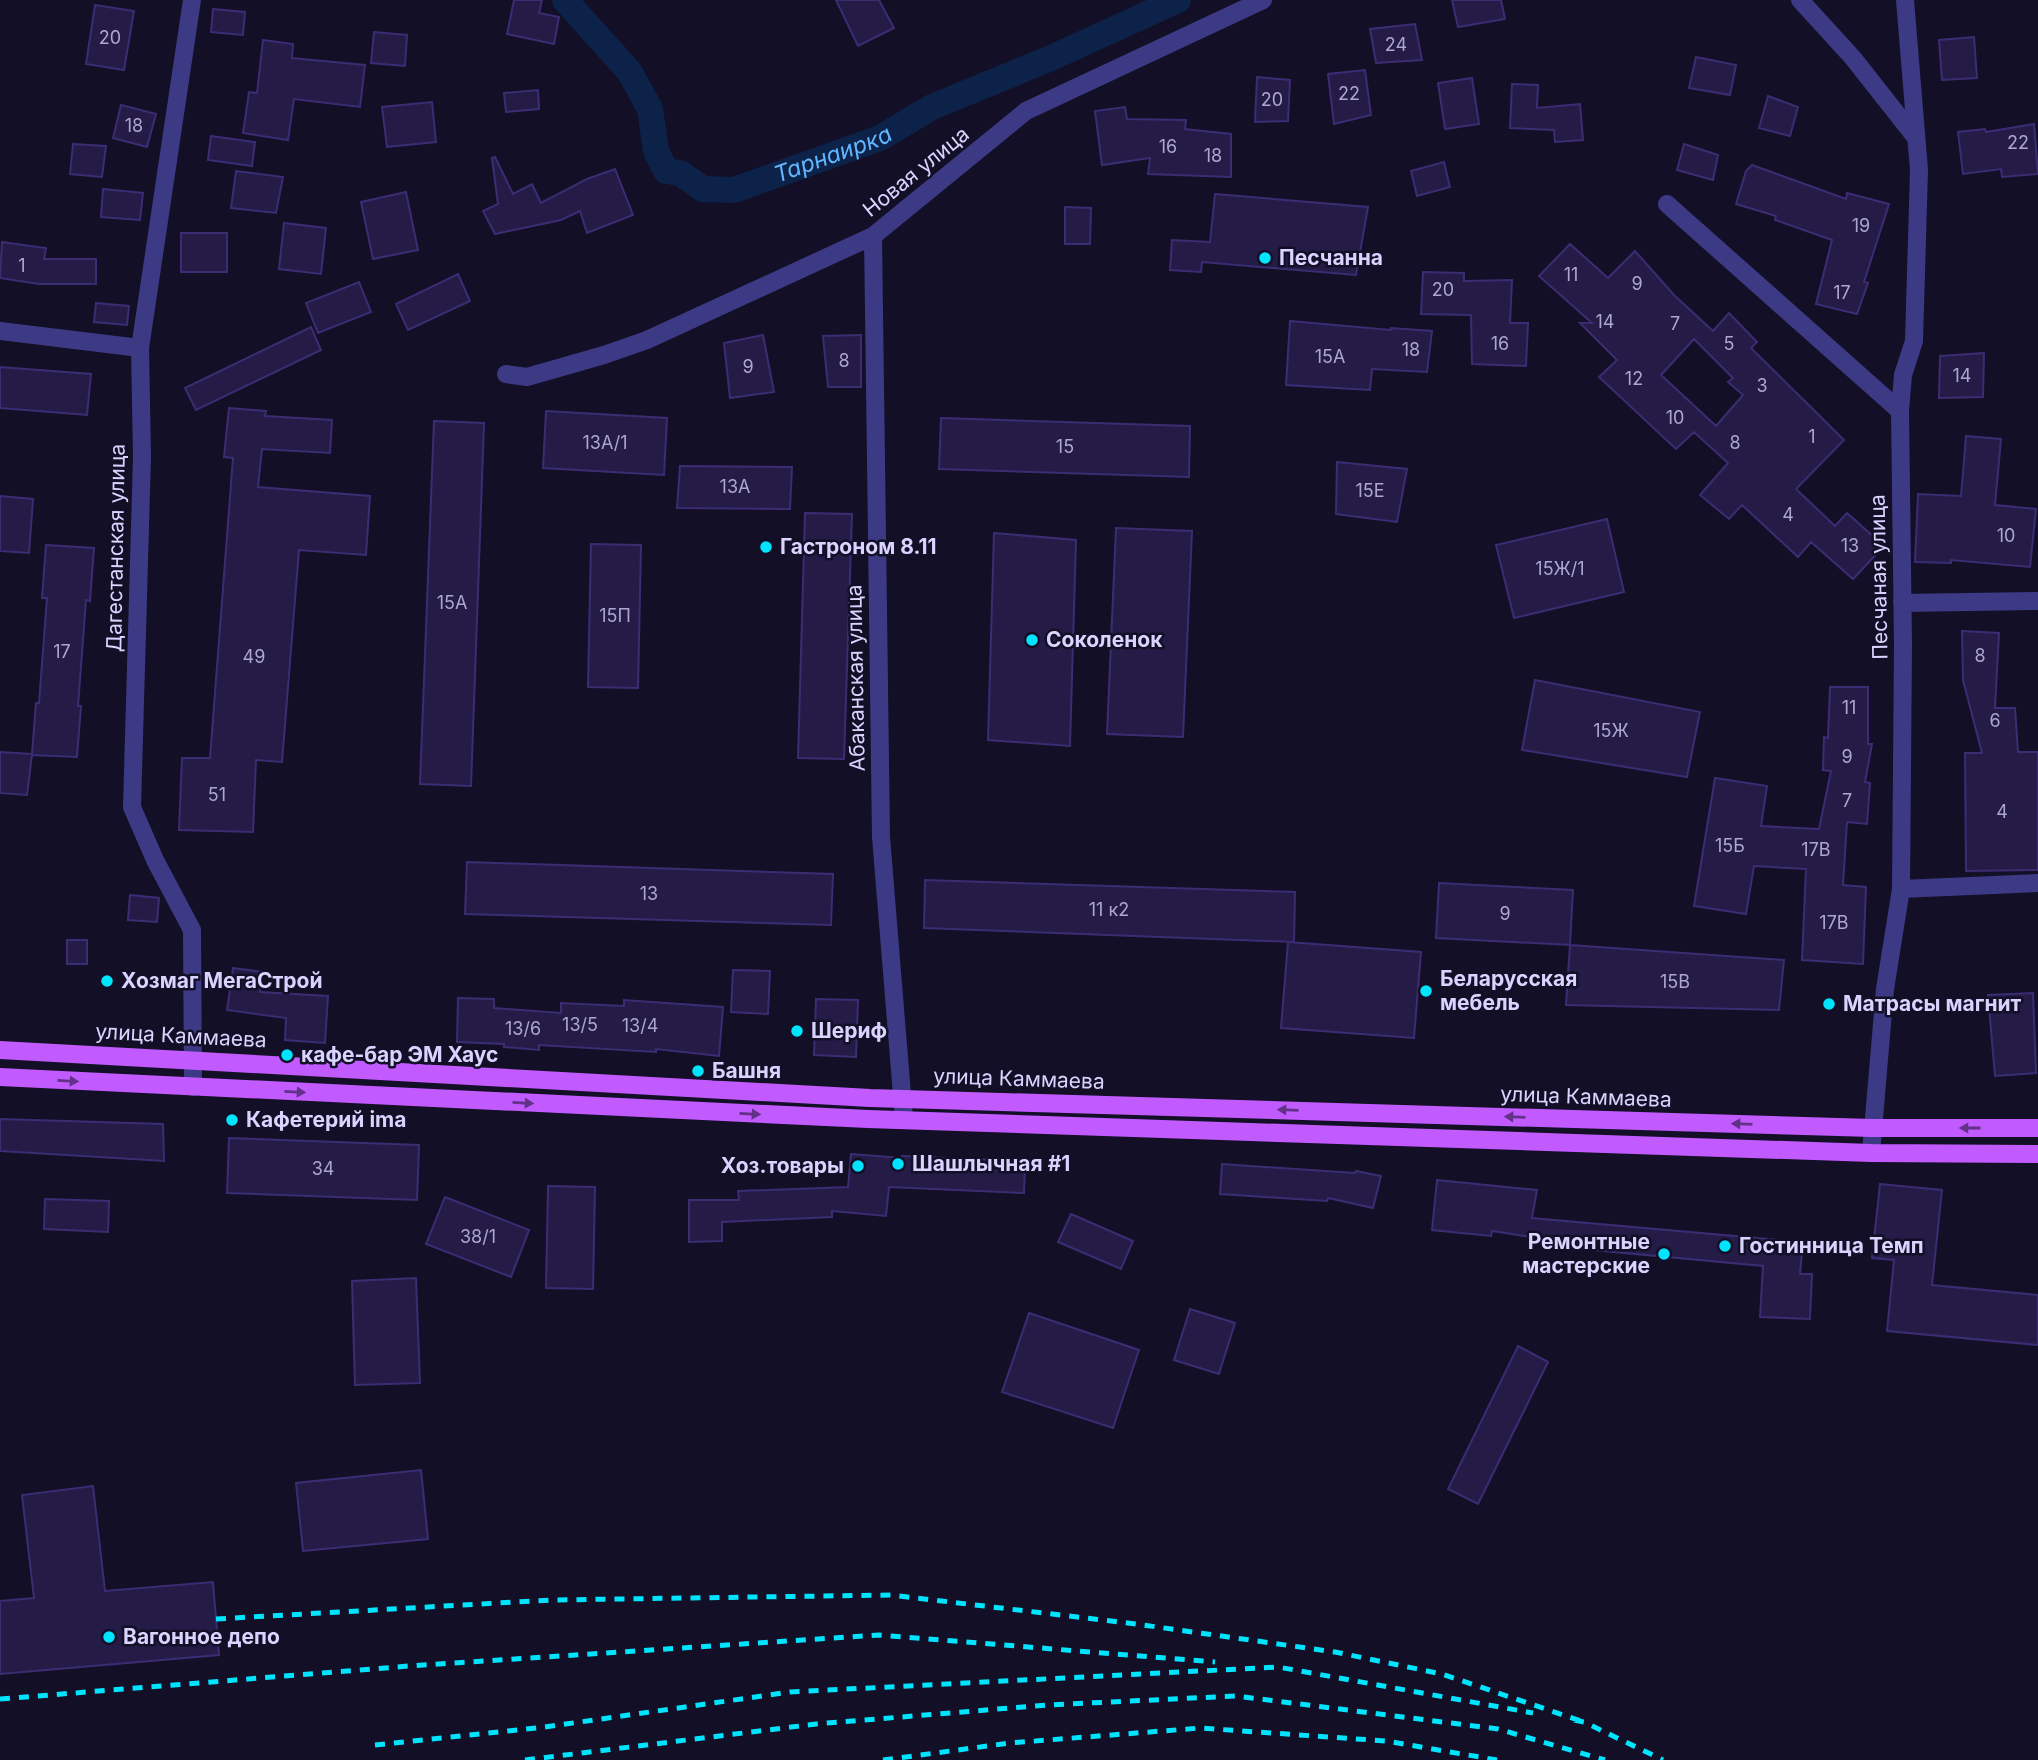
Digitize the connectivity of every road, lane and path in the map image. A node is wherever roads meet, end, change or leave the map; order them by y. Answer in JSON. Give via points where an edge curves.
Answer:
{"nodes":[{"id":1,"x":192,"y":0,"type":"edge"},
{"id":2,"x":1263,"y":0,"type":"edge"},
{"id":3,"x":1801,"y":0,"type":"edge"},
{"id":4,"x":1905,"y":0,"type":"edge"},
{"id":5,"x":1916,"y":138,"type":"junction"},
{"id":6,"x":1667,"y":204,"type":"dead end"},
{"id":7,"x":873,"y":236,"type":"junction"},
{"id":8,"x":0,"y":331,"type":"edge"},
{"id":9,"x":140,"y":348,"type":"junction"},
{"id":10,"x":506,"y":374,"type":"dead end"},
{"id":11,"x":1900,"y":411,"type":"junction"},
{"id":12,"x":2038,"y":601,"type":"edge"},
{"id":13,"x":1902,"y":603,"type":"junction"},
{"id":14,"x":2038,"y":883,"type":"edge"},
{"id":15,"x":1901,"y":889,"type":"junction"},
{"id":16,"x":0,"y":1050,"type":"edge"},
{"id":17,"x":194,"y":1060,"type":"junction"},
{"id":18,"x":0,"y":1077,"type":"edge"},
{"id":19,"x":193,"y":1087,"type":"junction"},
{"id":20,"x":904,"y":1098,"type":"junction"},
{"id":21,"x":904,"y":1119,"type":"junction"},
{"id":22,"x":1872,"y":1128,"type":"junction"},
{"id":23,"x":2038,"y":1128,"type":"edge"},
{"id":24,"x":1871,"y":1153,"type":"junction"},
{"id":25,"x":2038,"y":1154,"type":"edge"}],
"edges":[{"from":1,"to":9,"type":"street","name":"Дагестанская улица"},
{"from":2,"to":7,"type":"street","name":"Новая улица","via":[[1026,111]]},
{"from":3,"to":5,"type":"street"},
{"from":4,"to":5,"type":"street","name":"Песчаная улица"},
{"from":5,"to":11,"type":"street","name":"Песчаная улица","via":[[1914,341],[1903,375]]},
{"from":6,"to":11,"type":"street"},
{"from":7,"to":10,"type":"street","name":"Новая улица","via":[[647,340],[527,377]]},
{"from":7,"to":20,"type":"street","name":"Абаканская улица","via":[[881,837]]},
{"from":8,"to":9,"type":"street"},
{"from":9,"to":17,"type":"street","name":"Дагестанская улица","via":[[142,457],[132,807],[192,930]]},
{"from":11,"to":13,"type":"street","name":"Песчаная улица"},
{"from":12,"to":13,"type":"street"},
{"from":13,"to":15,"type":"street","name":"Песчаная улица"},
{"from":14,"to":15,"type":"street"},
{"from":15,"to":22,"type":"street","name":"Песчаная улица","via":[[1885,989]]},
{"from":16,"to":17,"type":"main road","name":"улица Каммаева"},
{"from":17,"to":19,"type":"street","name":"Дагестанская улица"},
{"from":17,"to":20,"type":"main road","name":"улица Каммаева"},
{"from":18,"to":19,"type":"main road","name":"улица Каммаева","one_way":true},
{"from":19,"to":21,"type":"main road","name":"улица Каммаева","one_way":true},
{"from":20,"to":21,"type":"street","name":"Абаканская улица"},
{"from":22,"to":20,"type":"main road","name":"улица Каммаева","one_way":true},
{"from":21,"to":24,"type":"main road","name":"улица Каммаева"},
{"from":23,"to":22,"type":"main road","name":"улица Каммаева","one_way":true},
{"from":22,"to":24,"type":"street","name":"Песчаная улица"},
{"from":24,"to":25,"type":"main road","name":"улица Каммаева"}]}
